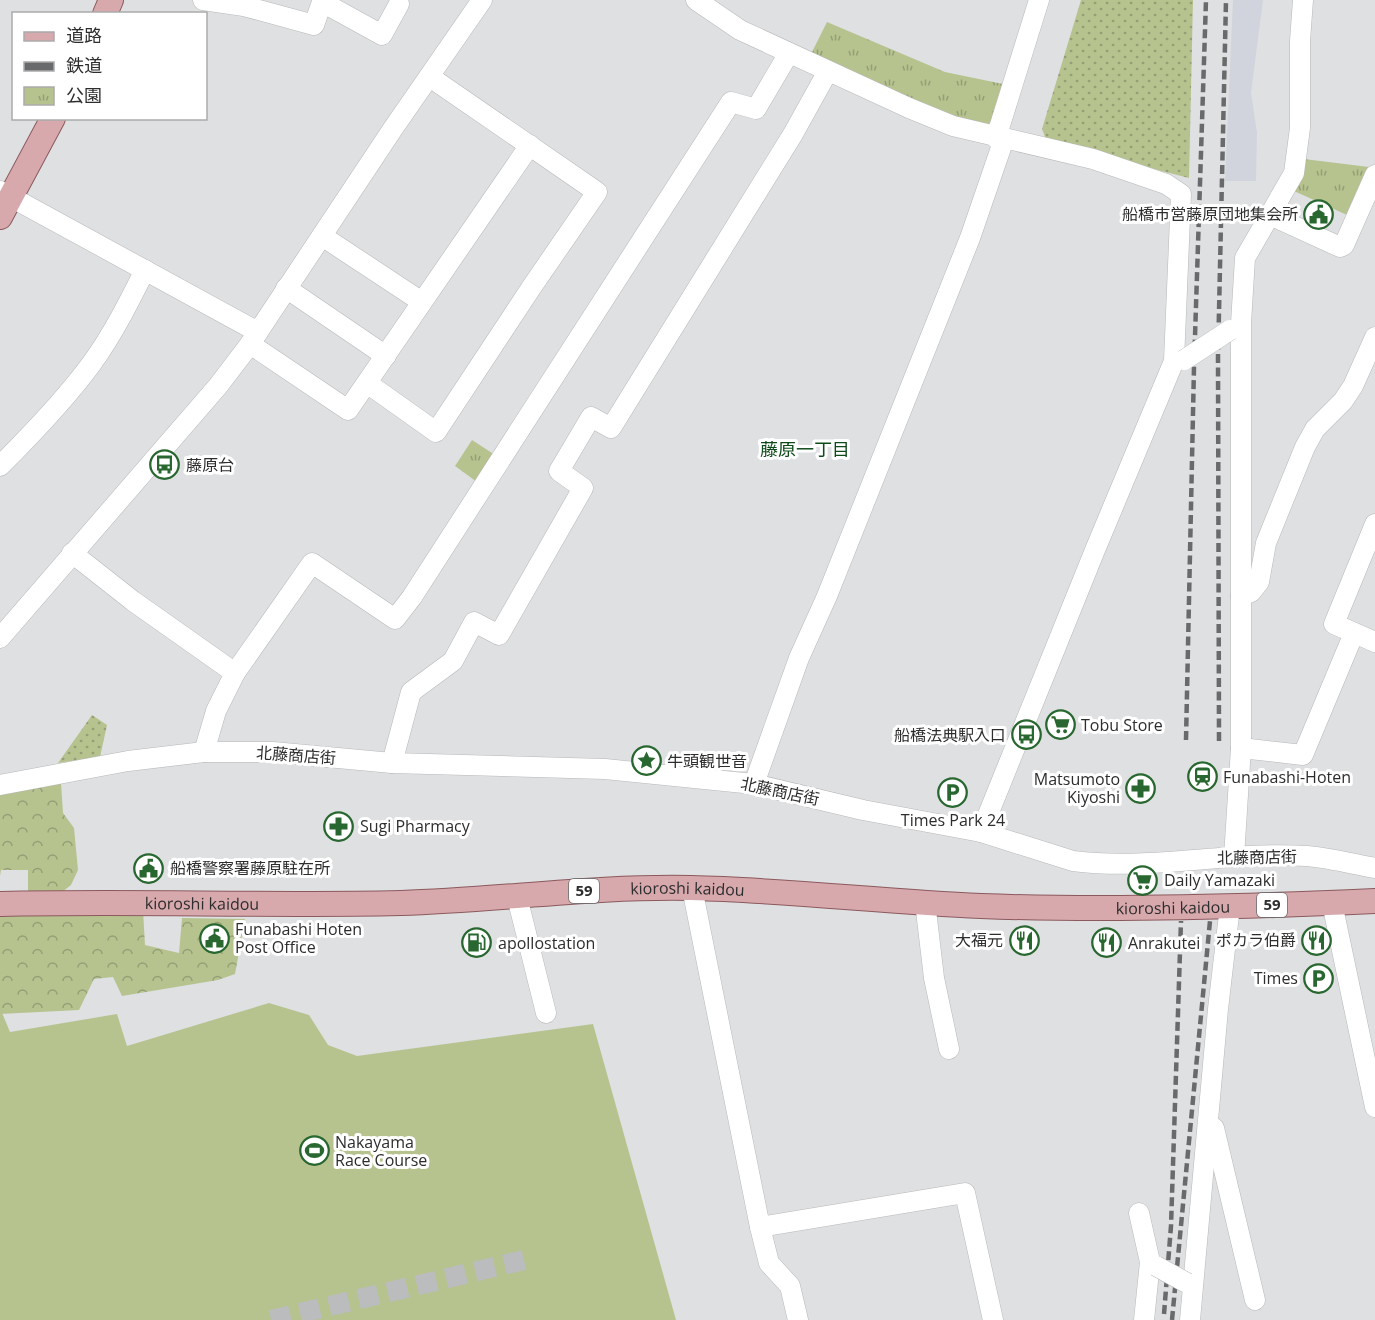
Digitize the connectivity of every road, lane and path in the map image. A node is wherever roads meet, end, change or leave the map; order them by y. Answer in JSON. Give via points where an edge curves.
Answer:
{"nodes":[{"id":1,"x":202,"y":0,"type":"edge"},
{"id":2,"x":482,"y":0,"type":"edge"},
{"id":3,"x":696,"y":0,"type":"edge"},
{"id":4,"x":1039,"y":0,"type":"edge"},
{"id":5,"x":1303,"y":0,"type":"edge"},
{"id":6,"x":322,"y":1,"type":"edge"},
{"id":7,"x":399,"y":4,"type":"dead end"},
{"id":8,"x":789,"y":53,"type":"junction"},
{"id":9,"x":828,"y":71,"type":"junction"},
{"id":10,"x":430,"y":77,"type":"junction"},
{"id":11,"x":52,"y":120,"type":"edge"},
{"id":12,"x":1000,"y":138,"type":"junction"},
{"id":13,"x":530,"y":145,"type":"junction"},
{"id":14,"x":1375,"y":175,"type":"edge"},
{"id":15,"x":4,"y":202,"type":"edge"},
{"id":16,"x":1270,"y":215,"type":"junction"},
{"id":17,"x":322,"y":236,"type":"junction"},
{"id":18,"x":145,"y":270,"type":"junction"},
{"id":19,"x":286,"y":288,"type":"junction"},
{"id":20,"x":422,"y":302,"type":"junction"},
{"id":21,"x":1235,"y":326,"type":"junction"},
{"id":22,"x":1375,"y":337,"type":"edge"},
{"id":23,"x":254,"y":338,"type":"junction"},
{"id":24,"x":386,"y":356,"type":"junction"},
{"id":25,"x":1179,"y":360,"type":"junction"},
{"id":26,"x":367,"y":383,"type":"junction"},
{"id":27,"x":0,"y":466,"type":"edge"},
{"id":28,"x":1375,"y":524,"type":"edge"},
{"id":29,"x":72,"y":553,"type":"junction"},
{"id":30,"x":1240,"y":596,"type":"junction"},
{"id":31,"x":1354,"y":633,"type":"junction"},
{"id":32,"x":0,"y":638,"type":"edge"},
{"id":33,"x":1375,"y":642,"type":"edge"},
{"id":34,"x":236,"y":673,"type":"junction"},
{"id":35,"x":1241,"y":748,"type":"junction"},
{"id":36,"x":204,"y":752,"type":"junction"},
{"id":37,"x":392,"y":763,"type":"junction"},
{"id":38,"x":0,"y":784,"type":"edge"},
{"id":39,"x":754,"y":784,"type":"junction"},
{"id":40,"x":981,"y":832,"type":"junction"},
{"id":41,"x":1234,"y":857,"type":"junction"},
{"id":42,"x":1375,"y":868,"type":"edge"},
{"id":43,"x":692,"y":888,"type":"junction"},
{"id":44,"x":517,"y":897,"type":"junction"},
{"id":45,"x":1375,"y":901,"type":"edge"},
{"id":46,"x":925,"y":902,"type":"junction"},
{"id":47,"x":1332,"y":903,"type":"junction"},
{"id":48,"x":0,"y":904,"type":"edge"},
{"id":49,"x":1230,"y":906,"type":"junction"},
{"id":50,"x":546,"y":1013,"type":"dead end"},
{"id":51,"x":949,"y":1049,"type":"dead end"},
{"id":52,"x":1375,"y":1107,"type":"edge"},
{"id":53,"x":1210,"y":1111,"type":"junction"},
{"id":54,"x":1139,"y":1214,"type":"dead end"},
{"id":55,"x":760,"y":1227,"type":"junction"},
{"id":56,"x":1153,"y":1264,"type":"junction"},
{"id":57,"x":1190,"y":1285,"type":"junction"},
{"id":58,"x":1255,"y":1300,"type":"dead end"},
{"id":59,"x":798,"y":1320,"type":"edge"},
{"id":60,"x":993,"y":1320,"type":"edge"},
{"id":61,"x":1144,"y":1320,"type":"edge"},
{"id":62,"x":1190,"y":1320,"type":"edge"}],
"edges":[{"from":1,"to":6,"type":"street","via":[[244,6],[314,25]]},
{"from":2,"to":10,"type":"street"},
{"from":3,"to":8,"type":"street","via":[[740,30]]},
{"from":4,"to":12,"type":"street"},
{"from":5,"to":16,"type":"street","via":[[1300,128],[1294,173]]},
{"from":6,"to":7,"type":"street","via":[[382,35]]},
{"from":8,"to":9,"type":"street"},
{"from":8,"to":34,"type":"street","via":[[756,109],[731,102],[395,619],[312,563]]},
{"from":9,"to":12,"type":"street","via":[[953,126]]},
{"from":9,"to":37,"type":"street","via":[[611,428],[591,417],[559,471],[584,488],[499,635],[474,622],[453,661],[411,692]]},
{"from":10,"to":13,"type":"street"},
{"from":10,"to":17,"type":"street"},
{"from":11,"to":15,"type":"main road"},
{"from":12,"to":25,"type":"street","via":[[1093,159],[1166,184],[1181,194]]},
{"from":12,"to":39,"type":"street","via":[[970,238],[799,658]]},
{"from":13,"to":20,"type":"street"},
{"from":13,"to":26,"type":"street","via":[[597,192],[436,432]]},
{"from":14,"to":16,"type":"street","via":[[1340,247]]},
{"from":15,"to":18,"type":"street"},
{"from":16,"to":21,"type":"street","via":[[1245,258]]},
{"from":17,"to":19,"type":"street"},
{"from":17,"to":20,"type":"street"},
{"from":18,"to":23,"type":"street"},
{"from":18,"to":27,"type":"street","via":[[92,362],[36,430]]},
{"from":19,"to":23,"type":"street"},
{"from":19,"to":24,"type":"street"},
{"from":20,"to":24,"type":"street"},
{"from":21,"to":25,"type":"street","bridge":true},
{"from":21,"to":30,"type":"street"},
{"from":22,"to":30,"type":"street","via":[[1353,386],[1315,429],[1305,447],[1266,543],[1259,582],[1251,592]]},
{"from":23,"to":26,"type":"street","via":[[348,410]]},
{"from":23,"to":29,"type":"street","via":[[188,422]]},
{"from":24,"to":26,"type":"street"},
{"from":25,"to":40,"type":"street","via":[[1095,550]]},
{"from":28,"to":31,"type":"street","via":[[1334,624]]},
{"from":29,"to":32,"type":"street"},
{"from":29,"to":34,"type":"street","via":[[133,602]]},
{"from":30,"to":35,"type":"street"},
{"from":31,"to":33,"type":"street"},
{"from":31,"to":35,"type":"street","via":[[1303,755]]},
{"from":34,"to":36,"type":"street","via":[[216,711]]},
{"from":35,"to":41,"type":"street"},
{"from":36,"to":37,"type":"street","name":"北藤商店街","via":[[273,752]]},
{"from":36,"to":38,"type":"street","name":"北藤商店街"},
{"from":37,"to":39,"type":"street","name":"北藤商店街","via":[[605,769]]},
{"from":39,"to":40,"type":"street","name":"北藤商店街"},
{"from":40,"to":41,"type":"street","name":"北藤商店街","via":[[1073,861],[1131,864]]},
{"from":41,"to":42,"type":"street","name":"北藤商店街","via":[[1308,856]]},
{"from":43,"to":44,"type":"main road","name":"kioroshi kaidou","number":"59"},
{"from":43,"to":46,"type":"main road","name":"kioroshi kaidou","number":"59"},
{"from":43,"to":55,"type":"street"},
{"from":44,"to":48,"type":"main road","name":"kioroshi kaidou","number":"59","via":[[397,903]]},
{"from":44,"to":50,"type":"street"},
{"from":45,"to":47,"type":"main road","name":"kioroshi kaidou","number":"59"},
{"from":46,"to":49,"type":"main road","name":"kioroshi kaidou","number":"59","via":[[1060,908]]},
{"from":46,"to":51,"type":"street","via":[[934,978]]},
{"from":47,"to":49,"type":"main road","name":"kioroshi kaidou","number":"59"},
{"from":47,"to":52,"type":"street"},
{"from":49,"to":53,"type":"street"},
{"from":53,"to":57,"type":"street"},
{"from":53,"to":58,"type":"street"},
{"from":54,"to":56,"type":"street"},
{"from":55,"to":59,"type":"street","via":[[769,1263],[790,1286]]},
{"from":55,"to":60,"type":"street","via":[[964,1193]]},
{"from":56,"to":57,"type":"street","bridge":true},
{"from":56,"to":61,"type":"street"},
{"from":57,"to":62,"type":"street"}]}
